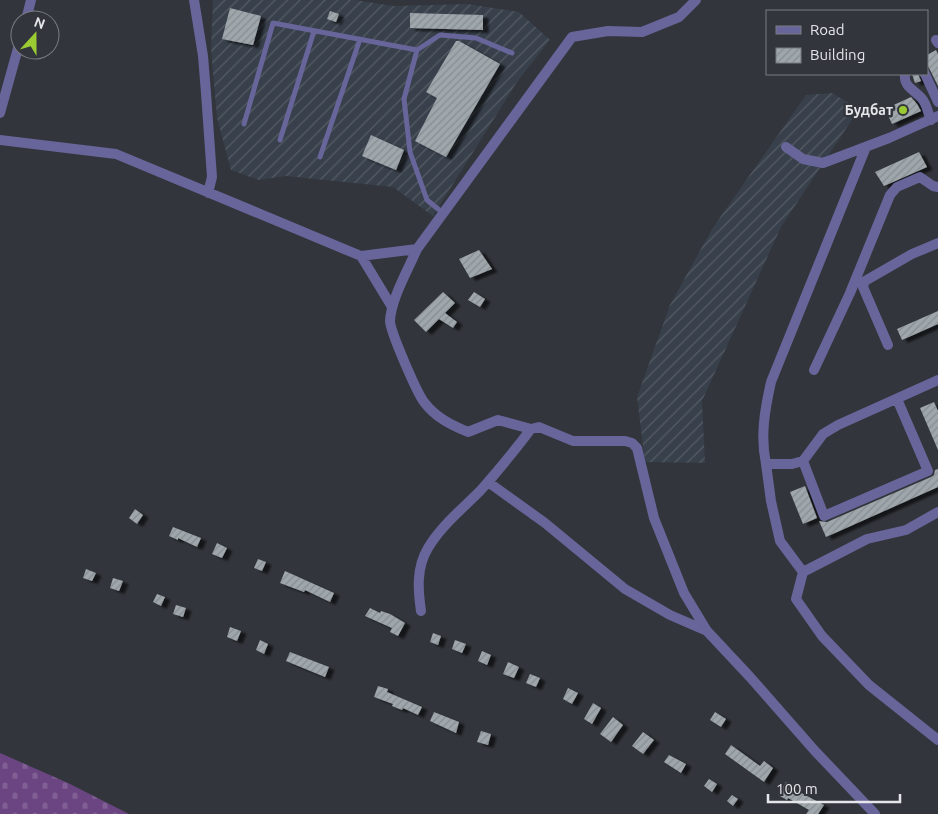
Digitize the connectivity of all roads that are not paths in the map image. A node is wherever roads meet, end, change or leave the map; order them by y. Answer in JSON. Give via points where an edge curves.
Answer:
{"nodes":[{"id":1,"x":194,"y":0,"type":"edge"},
{"id":2,"x":696,"y":0,"type":"edge"},
{"id":3,"x":314,"y":31,"type":"junction"},
{"id":4,"x":360,"y":39,"type":"junction"},
{"id":5,"x":418,"y":50,"type":"junction"},
{"id":6,"x":512,"y":53,"type":"dead end"},
{"id":7,"x":15,"y":60,"type":"edge"},
{"id":8,"x":905,"y":75,"type":"edge"},
{"id":9,"x":925,"y":75,"type":"edge"},
{"id":10,"x":938,"y":102,"type":"edge"},
{"id":11,"x":0,"y":113,"type":"edge"},
{"id":12,"x":934,"y":118,"type":"edge"},
{"id":13,"x":244,"y":124,"type":"dead end"},
{"id":14,"x":0,"y":140,"type":"edge"},
{"id":15,"x":280,"y":140,"type":"dead end"},
{"id":16,"x":786,"y":147,"type":"dead end"},
{"id":17,"x":866,"y":147,"type":"junction"},
{"id":18,"x":320,"y":157,"type":"dead end"},
{"id":19,"x":938,"y":188,"type":"edge"},
{"id":20,"x":208,"y":193,"type":"junction"},
{"id":21,"x":443,"y":212,"type":"junction"},
{"id":22,"x":938,"y":243,"type":"edge"},
{"id":23,"x":417,"y":249,"type":"junction"},
{"id":24,"x":361,"y":256,"type":"junction"},
{"id":25,"x":392,"y":307,"type":"junction"},
{"id":26,"x":888,"y":345,"type":"dead end"},
{"id":27,"x":814,"y":370,"type":"dead end"},
{"id":28,"x":938,"y":380,"type":"edge"},
{"id":29,"x":897,"y":399,"type":"junction"},
{"id":30,"x":531,"y":428,"type":"junction"},
{"id":31,"x":803,"y":461,"type":"junction"},
{"id":32,"x":766,"y":464,"type":"junction"},
{"id":33,"x":488,"y":482,"type":"junction"},
{"id":34,"x":938,"y":512,"type":"edge"},
{"id":35,"x":803,"y":572,"type":"junction"},
{"id":36,"x":421,"y":611,"type":"dead end"},
{"id":37,"x":707,"y":631,"type":"junction"},
{"id":38,"x":938,"y":740,"type":"edge"},
{"id":39,"x":875,"y":814,"type":"edge"}],
"edges":[{"from":1,"to":20,"type":"street","via":[[203,56],[212,177]]},
{"from":2,"to":21,"type":"street","via":[[679,17],[642,32],[608,31],[572,37]]},
{"from":3,"to":4,"type":"lane"},
{"from":3,"to":13,"type":"lane","via":[[272,23]]},
{"from":3,"to":15,"type":"lane"},
{"from":4,"to":5,"type":"lane"},
{"from":4,"to":18,"type":"lane"},
{"from":5,"to":6,"type":"lane","via":[[440,35],[476,38]]},
{"from":5,"to":21,"type":"lane","via":[[404,99],[410,152],[427,200]]},
{"from":7,"to":11,"type":"street"},
{"from":8,"to":12,"type":"street","via":[[910,90],[923,100]]},
{"from":9,"to":10,"type":"street"},
{"from":12,"to":17,"type":"street"},
{"from":14,"to":20,"type":"street","via":[[116,154]]},
{"from":16,"to":17,"type":"street","via":[[803,159],[823,164]]},
{"from":17,"to":32,"type":"street","via":[[771,382],[764,417]]},
{"from":19,"to":27,"type":"street","via":[[920,177],[897,187],[890,195]]},
{"from":20,"to":24,"type":"street"},
{"from":21,"to":23,"type":"street"},
{"from":22,"to":26,"type":"street","via":[[865,280],[863,287]]},
{"from":23,"to":24,"type":"street"},
{"from":23,"to":25,"type":"street"},
{"from":24,"to":25,"type":"street"},
{"from":25,"to":30,"type":"street","via":[[390,323],[400,353],[424,402],[445,422],[468,432],[498,420]]},
{"from":28,"to":29,"type":"street"},
{"from":29,"to":31,"type":"street","via":[[838,424],[823,434]]},
{"from":29,"to":31,"type":"street","via":[[928,471],[824,516]]},
{"from":30,"to":33,"type":"street"},
{"from":30,"to":37,"type":"street","via":[[539,427],[573,440],[625,441],[637,448],[654,518],[684,593]]},
{"from":31,"to":32,"type":"street"},
{"from":32,"to":35,"type":"street","via":[[780,541]]},
{"from":33,"to":36,"type":"street","via":[[444,526],[427,549],[419,572]]},
{"from":33,"to":37,"type":"street","via":[[545,523],[625,589]]},
{"from":34,"to":35,"type":"street","via":[[906,530],[867,540]]},
{"from":35,"to":38,"type":"street","via":[[796,599],[822,636],[869,684]]},
{"from":37,"to":39,"type":"street"}]}
